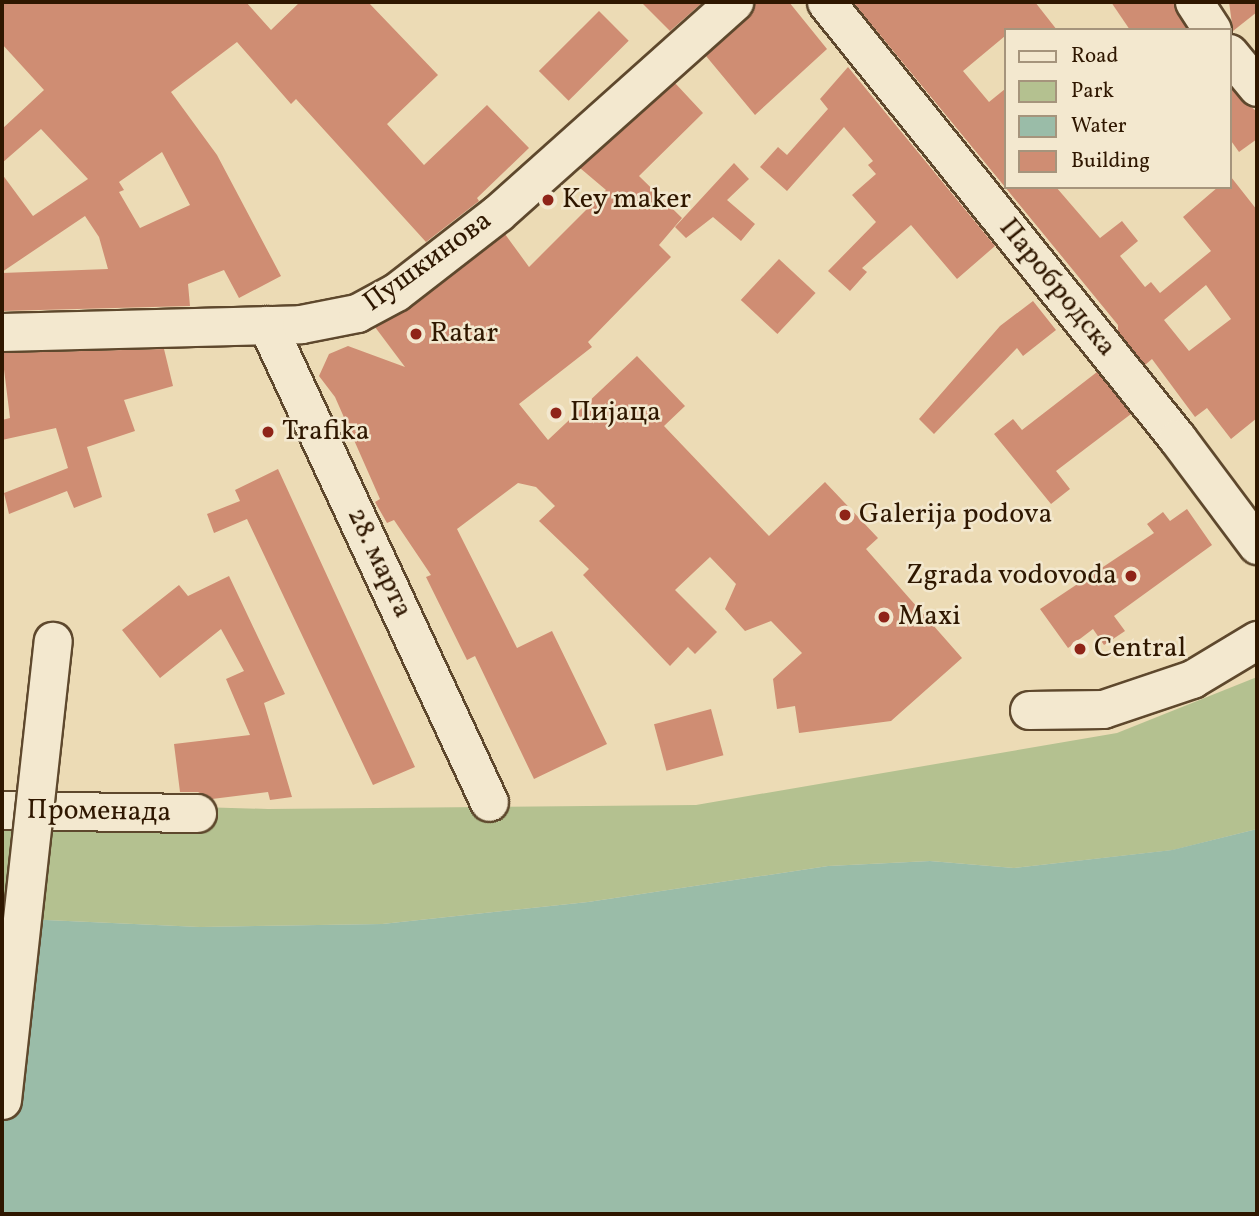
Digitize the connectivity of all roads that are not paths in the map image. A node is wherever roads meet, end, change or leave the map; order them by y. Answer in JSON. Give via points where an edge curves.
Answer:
{"nodes":[{"id":1,"x":734,"y":2,"type":"edge"},
{"id":2,"x":826,"y":2,"type":"edge"},
{"id":3,"x":1194,"y":2,"type":"edge"},
{"id":4,"x":1211,"y":28,"type":"edge"},
{"id":5,"x":1231,"y":55,"type":"edge"},
{"id":6,"x":1257,"y":87,"type":"edge"},
{"id":7,"x":267,"y":325,"type":"junction"},
{"id":8,"x":2,"y":332,"type":"edge"},
{"id":9,"x":1257,"y":545,"type":"edge"},
{"id":10,"x":1257,"y":640,"type":"edge"},
{"id":11,"x":53,"y":641,"type":"dead end"},
{"id":12,"x":1028,"y":710,"type":"dead end"},
{"id":13,"x":489,"y":802,"type":"dead end"},
{"id":14,"x":2,"y":810,"type":"edge"},
{"id":15,"x":197,"y":813,"type":"dead end"},
{"id":16,"x":2,"y":1100,"type":"edge"}],
"edges":[{"from":1,"to":7,"type":"street","name":"Пушкинова","via":[[498,213],[396,292],[357,313]]},
{"from":2,"to":9,"type":"street","name":"Паробродска"},
{"from":3,"to":4,"type":"street"},
{"from":5,"to":6,"type":"street"},
{"from":7,"to":8,"type":"street","name":"Пушкинова"},
{"from":7,"to":13,"type":"street","name":"28. марта"},
{"from":10,"to":12,"type":"street","via":[[1192,679],[1103,709],[1067,713]]},
{"from":11,"to":16,"type":"street","bridge":true},
{"from":14,"to":15,"type":"street","name":"Променада"}]}
